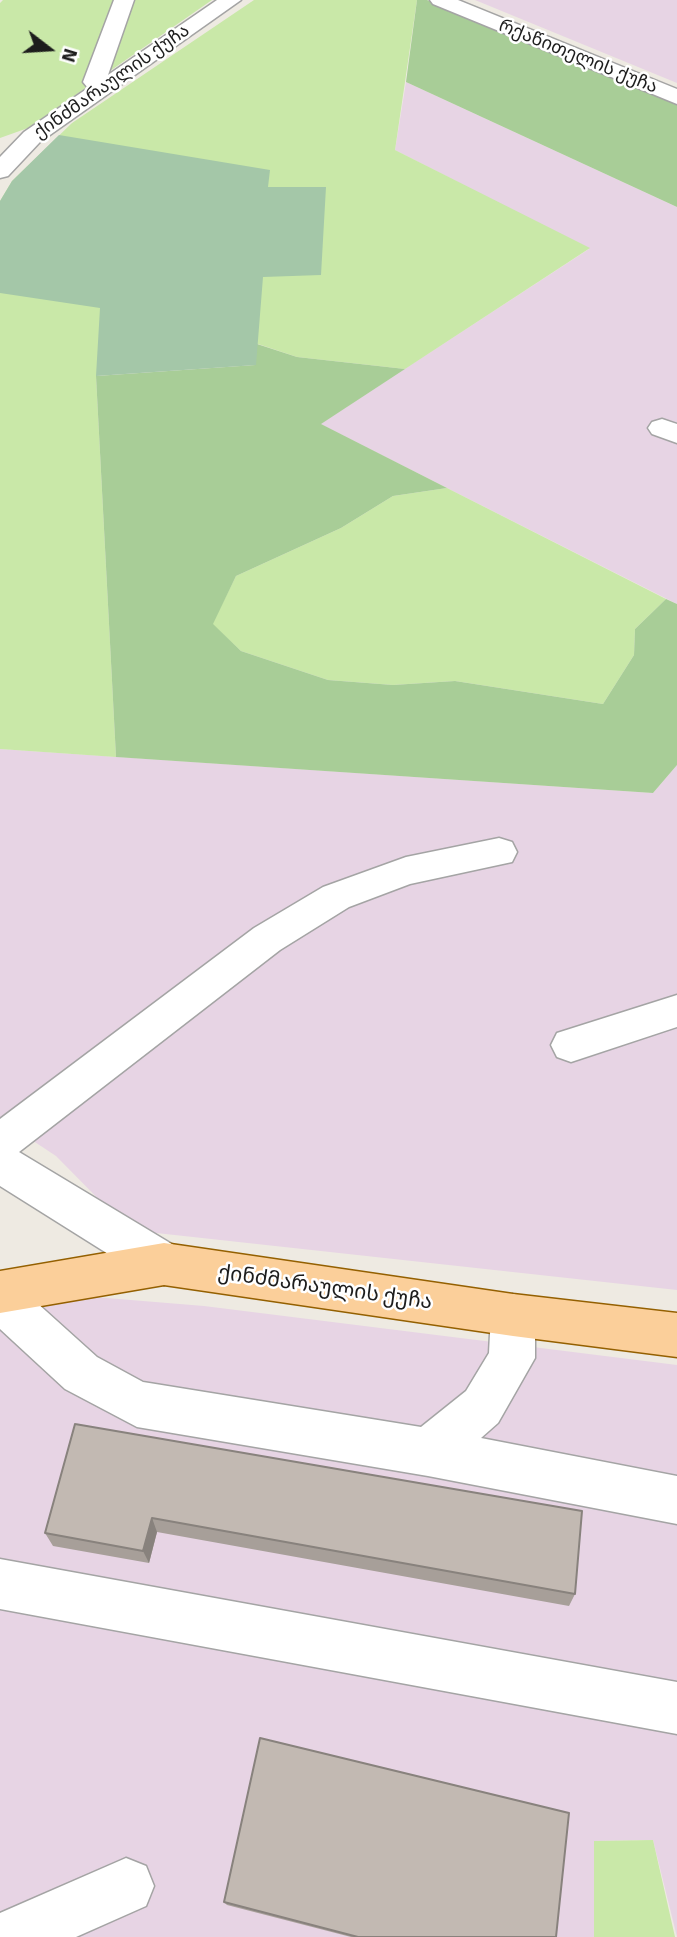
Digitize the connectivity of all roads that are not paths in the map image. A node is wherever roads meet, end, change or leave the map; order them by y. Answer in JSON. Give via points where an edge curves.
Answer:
{"nodes":[{"id":1,"x":124,"y":0,"type":"edge"},
{"id":2,"x":231,"y":0,"type":"edge"},
{"id":3,"x":440,"y":0,"type":"edge"},
{"id":4,"x":105,"y":88,"type":"junction"},
{"id":5,"x":677,"y":97,"type":"edge"},
{"id":6,"x":32,"y":136,"type":"junction"},
{"id":7,"x":0,"y":148,"type":"edge"},
{"id":8,"x":0,"y":171,"type":"edge"},
{"id":9,"x":499,"y":852,"type":"dead end"},
{"id":10,"x":677,"y":1011,"type":"edge"},
{"id":11,"x":571,"y":1045,"type":"dead end"},
{"id":12,"x":0,"y":1143,"type":"edge"},
{"id":13,"x":0,"y":1163,"type":"edge"},
{"id":14,"x":164,"y":1264,"type":"junction"},
{"id":15,"x":0,"y":1292,"type":"edge"},
{"id":16,"x":0,"y":1298,"type":"edge"},
{"id":17,"x":513,"y":1315,"type":"junction"},
{"id":18,"x":677,"y":1335,"type":"edge"},
{"id":19,"x":428,"y":1452,"type":"junction"},
{"id":20,"x":677,"y":1500,"type":"edge"},
{"id":21,"x":0,"y":1584,"type":"edge"},
{"id":22,"x":677,"y":1708,"type":"edge"},
{"id":23,"x":127,"y":1886,"type":"dead end"},
{"id":24,"x":11,"y":1937,"type":"edge"}],
"edges":[{"from":1,"to":4,"type":"street","via":[[94,82]]},
{"from":2,"to":4,"type":"street","name":"ქინძმარაულის ქუჩა"},
{"from":3,"to":5,"type":"street","name":"რქაწითელის ქუჩა"},
{"from":4,"to":6,"type":"street","name":"ქინძმარაულის ქუჩა"},
{"from":6,"to":7,"type":"street"},
{"from":6,"to":8,"type":"street","name":"ქინძმარაულის ქუჩა"},
{"from":9,"to":12,"type":"street","via":[[406,871],[336,897],[267,939]]},
{"from":10,"to":11,"type":"street"},
{"from":13,"to":14,"type":"street","name":"ქინძმარაულის ქუჩა"},
{"from":14,"to":15,"type":"main road"},
{"from":14,"to":17,"type":"main road","name":"ქინძმარაულის ქუჩა"},
{"from":16,"to":19,"type":"street","via":[[81,1373],[137,1404]]},
{"from":17,"to":18,"type":"main road","name":"ქინძმარაულის ქუჩა"},
{"from":17,"to":19,"type":"street","via":[[512,1359],[482,1408]]},
{"from":19,"to":20,"type":"street"},
{"from":21,"to":22,"type":"street"},
{"from":23,"to":24,"type":"street"}]}
